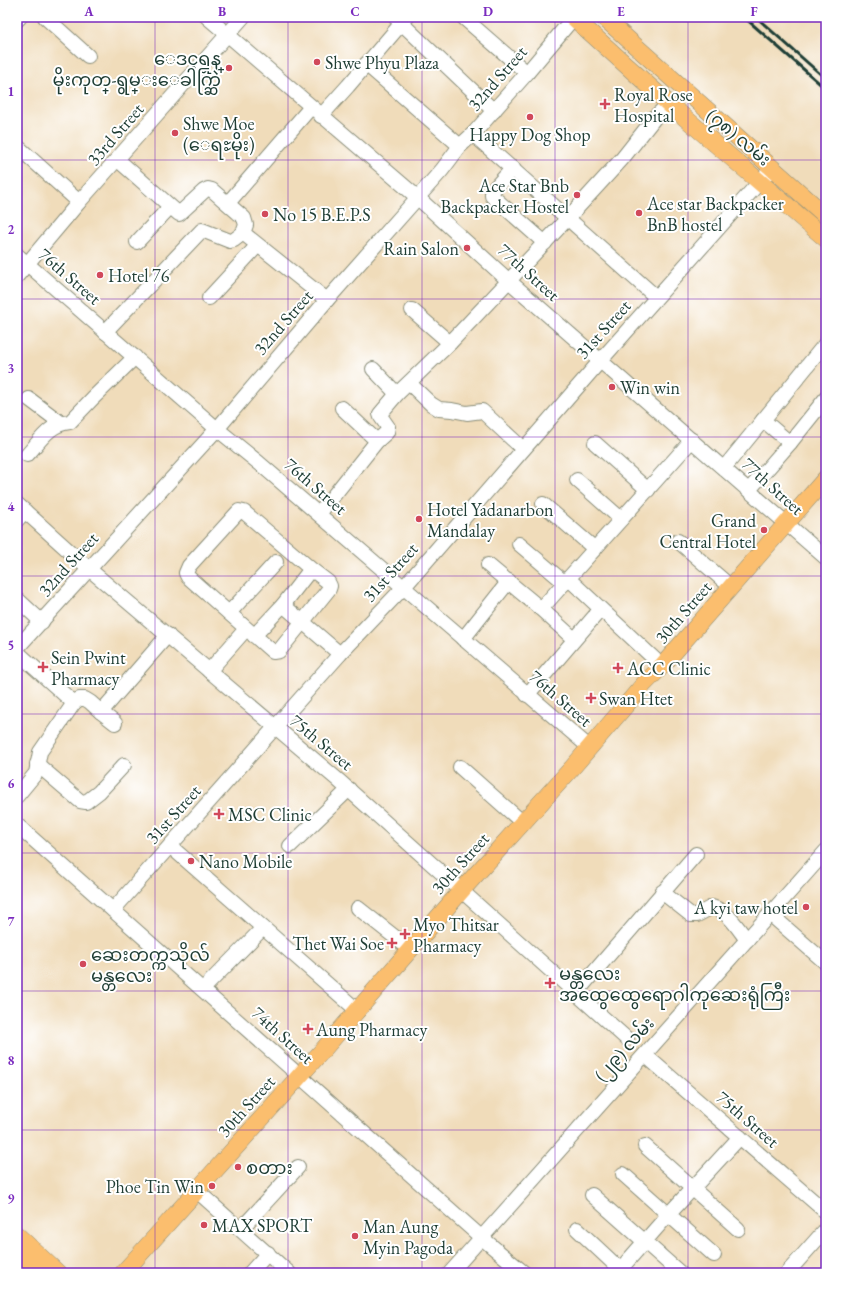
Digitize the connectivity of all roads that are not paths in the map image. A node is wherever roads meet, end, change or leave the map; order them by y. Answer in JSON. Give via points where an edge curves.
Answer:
{"nodes":[{"id":1,"x":20,"y":17,"type":"edge"},
{"id":2,"x":46,"y":17,"type":"edge"},
{"id":3,"x":206,"y":17,"type":"edge"},
{"id":4,"x":243,"y":17,"type":"edge"},
{"id":5,"x":574,"y":17,"type":"edge"},
{"id":6,"x":603,"y":17,"type":"edge"},
{"id":7,"x":464,"y":18,"type":"dead end"},
{"id":8,"x":402,"y":19,"type":"edge"},
{"id":9,"x":17,"y":20,"type":"edge"},
{"id":10,"x":227,"y":34,"type":"junction"},
{"id":11,"x":88,"y":56,"type":"dead end"},
{"id":12,"x":366,"y":64,"type":"junction"},
{"id":13,"x":528,"y":73,"type":"junction"},
{"id":14,"x":669,"y":104,"type":"junction"},
{"id":15,"x":494,"y":111,"type":"junction"},
{"id":16,"x":316,"y":112,"type":"junction"},
{"id":17,"x":473,"y":134,"type":"junction"},
{"id":18,"x":17,"y":146,"type":"edge"},
{"id":19,"x":460,"y":146,"type":"junction"},
{"id":20,"x":118,"y":160,"type":"junction"},
{"id":21,"x":513,"y":168,"type":"junction"},
{"id":22,"x":772,"y":168,"type":"junction"},
{"id":23,"x":760,"y":181,"type":"junction"},
{"id":24,"x":417,"y":197,"type":"junction"},
{"id":25,"x":79,"y":202,"type":"junction"},
{"id":26,"x":228,"y":203,"type":"junction"},
{"id":27,"x":170,"y":207,"type":"junction"},
{"id":28,"x":826,"y":216,"type":"edge"},
{"id":29,"x":568,"y":218,"type":"junction"},
{"id":30,"x":243,"y":233,"type":"junction"},
{"id":31,"x":826,"y":239,"type":"edge"},
{"id":32,"x":137,"y":242,"type":"dead end"},
{"id":33,"x":545,"y":243,"type":"junction"},
{"id":34,"x":257,"y":246,"type":"junction"},
{"id":35,"x":17,"y":255,"type":"edge"},
{"id":36,"x":28,"y":264,"type":"junction"},
{"id":37,"x":17,"y":276,"type":"edge"},
{"id":38,"x":509,"y":281,"type":"junction"},
{"id":39,"x":656,"y":297,"type":"junction"},
{"id":40,"x":209,"y":298,"type":"dead end"},
{"id":41,"x":327,"y":300,"type":"junction"},
{"id":42,"x":412,"y":310,"type":"dead end"},
{"id":43,"x":105,"y":332,"type":"junction"},
{"id":44,"x":450,"y":343,"type":"junction"},
{"id":45,"x":826,"y":343,"type":"edge"},
{"id":46,"x":135,"y":358,"type":"junction"},
{"id":47,"x":601,"y":360,"type":"junction"},
{"id":48,"x":373,"y":369,"type":"dead end"},
{"id":49,"x":409,"y":383,"type":"junction"},
{"id":50,"x":398,"y":394,"type":"junction"},
{"id":51,"x":826,"y":398,"type":"edge"},
{"id":52,"x":29,"y":399,"type":"dead end"},
{"id":53,"x":342,"y":408,"type":"dead end"},
{"id":54,"x":763,"y":420,"type":"junction"},
{"id":55,"x":61,"y":423,"type":"junction"},
{"id":56,"x":216,"y":429,"type":"junction"},
{"id":57,"x":692,"y":440,"type":"junction"},
{"id":58,"x":376,"y":442,"type":"junction"},
{"id":59,"x":595,"y":443,"type":"dead end"},
{"id":60,"x":790,"y":444,"type":"junction"},
{"id":61,"x":523,"y":448,"type":"junction"},
{"id":62,"x":27,"y":455,"type":"dead end"},
{"id":63,"x":724,"y":468,"type":"junction"},
{"id":64,"x":826,"y":478,"type":"edge"},
{"id":65,"x":577,"y":480,"type":"dead end"},
{"id":66,"x":648,"y":490,"type":"junction"},
{"id":67,"x":749,"y":490,"type":"junction"},
{"id":68,"x":543,"y":504,"type":"dead end"},
{"id":69,"x":20,"y":512,"type":"edge"},
{"id":70,"x":319,"y":514,"type":"junction"},
{"id":71,"x":622,"y":519,"type":"junction"},
{"id":72,"x":787,"y":524,"type":"junction"},
{"id":73,"x":678,"y":541,"type":"dead end"},
{"id":74,"x":519,"y":544,"type":"dead end"},
{"id":75,"x":595,"y":549,"type":"junction"},
{"id":76,"x":826,"y":557,"type":"edge"},
{"id":77,"x":276,"y":562,"type":"dead end"},
{"id":78,"x":488,"y":565,"type":"dead end"},
{"id":79,"x":89,"y":568,"type":"junction"},
{"id":80,"x":311,"y":569,"type":"junction"},
{"id":81,"x":568,"y":580,"type":"junction"},
{"id":82,"x":509,"y":581,"type":"junction"},
{"id":83,"x":404,"y":587,"type":"junction"},
{"id":84,"x":731,"y":587,"type":"junction"},
{"id":85,"x":17,"y":599,"type":"edge"},
{"id":86,"x":283,"y":605,"type":"junction"},
{"id":87,"x":541,"y":609,"type":"junction"},
{"id":88,"x":600,"y":610,"type":"junction"},
{"id":89,"x":229,"y":614,"type":"junction"},
{"id":90,"x":42,"y":622,"type":"junction"},
{"id":91,"x":302,"y":623,"type":"junction"},
{"id":92,"x":250,"y":632,"type":"junction"},
{"id":93,"x":168,"y":635,"type":"junction"},
{"id":94,"x":463,"y":639,"type":"junction"},
{"id":95,"x":574,"y":640,"type":"junction"},
{"id":96,"x":17,"y":648,"type":"edge"},
{"id":97,"x":17,"y":652,"type":"edge"},
{"id":98,"x":340,"y":654,"type":"junction"},
{"id":99,"x":662,"y":666,"type":"junction"},
{"id":100,"x":210,"y":671,"type":"junction"},
{"id":101,"x":528,"y":695,"type":"junction"},
{"id":102,"x":74,"y":703,"type":"junction"},
{"id":103,"x":101,"y":712,"type":"junction"},
{"id":104,"x":115,"y":723,"type":"dead end"},
{"id":105,"x":276,"y":728,"type":"junction"},
{"id":106,"x":589,"y":748,"type":"junction"},
{"id":107,"x":37,"y":764,"type":"junction"},
{"id":108,"x":124,"y":765,"type":"dead end"},
{"id":109,"x":460,"y":767,"type":"dead end"},
{"id":110,"x":349,"y":789,"type":"junction"},
{"id":111,"x":17,"y":796,"type":"edge"},
{"id":112,"x":523,"y":823,"type":"junction"},
{"id":113,"x":17,"y":825,"type":"edge"},
{"id":114,"x":170,"y":846,"type":"junction"},
{"id":115,"x":290,"y":846,"type":"dead end"},
{"id":116,"x":826,"y":851,"type":"edge"},
{"id":117,"x":696,"y":854,"type":"dead end"},
{"id":118,"x":462,"y":890,"type":"junction"},
{"id":119,"x":662,"y":892,"type":"junction"},
{"id":120,"x":358,"y":908,"type":"dead end"},
{"id":121,"x":113,"y":910,"type":"junction"},
{"id":122,"x":770,"y":914,"type":"junction"},
{"id":123,"x":262,"y":928,"type":"junction"},
{"id":124,"x":747,"y":940,"type":"junction"},
{"id":125,"x":410,"y":949,"type":"junction"},
{"id":126,"x":826,"y":963,"type":"edge"},
{"id":127,"x":203,"y":989,"type":"junction"},
{"id":128,"x":576,"y":993,"type":"junction"},
{"id":129,"x":358,"y":1010,"type":"junction"},
{"id":130,"x":627,"y":1039,"type":"dead end"},
{"id":131,"x":645,"y":1054,"type":"junction"},
{"id":132,"x":300,"y":1075,"type":"junction"},
{"id":133,"x":740,"y":1137,"type":"junction"},
{"id":134,"x":645,"y":1146,"type":"dead end"},
{"id":135,"x":298,"y":1167,"type":"dead end"},
{"id":136,"x":623,"y":1174,"type":"dead end"},
{"id":137,"x":693,"y":1189,"type":"junction"},
{"id":138,"x":196,"y":1190,"type":"junction"},
{"id":139,"x":592,"y":1195,"type":"dead end"},
{"id":140,"x":826,"y":1212,"type":"edge"},
{"id":141,"x":668,"y":1215,"type":"junction"},
{"id":142,"x":241,"y":1229,"type":"junction"},
{"id":143,"x":577,"y":1229,"type":"dead end"},
{"id":144,"x":738,"y":1229,"type":"dead end"},
{"id":145,"x":826,"y":1229,"type":"edge"},
{"id":146,"x":17,"y":1235,"type":"edge"},
{"id":147,"x":482,"y":1238,"type":"junction"},
{"id":148,"x":645,"y":1242,"type":"junction"},
{"id":149,"x":17,"y":1251,"type":"edge"},
{"id":150,"x":268,"y":1253,"type":"junction"},
{"id":151,"x":714,"y":1255,"type":"dead end"},
{"id":152,"x":518,"y":1271,"type":"edge"},
{"id":153,"x":620,"y":1272,"type":"edge"},
{"id":154,"x":42,"y":1273,"type":"edge"},
{"id":155,"x":58,"y":1273,"type":"edge"},
{"id":156,"x":123,"y":1273,"type":"edge"},
{"id":157,"x":250,"y":1273,"type":"edge"},
{"id":158,"x":289,"y":1273,"type":"edge"},
{"id":159,"x":450,"y":1273,"type":"edge"},
{"id":160,"x":680,"y":1273,"type":"edge"},
{"id":161,"x":787,"y":1273,"type":"edge"}],
"edges":[{"from":1,"to":9,"type":"street"},
{"from":2,"to":11,"type":"street"},
{"from":3,"to":10,"type":"street","name":"77th Street"},
{"from":4,"to":10,"type":"street","name":"33rd Street"},
{"from":5,"to":13,"type":"street","name":"32nd Street"},
{"from":5,"to":14,"type":"main road","name":"(၇၈) လမ်း"},
{"from":6,"to":22,"type":"main road","name":"(၇၈) လမ်း"},
{"from":7,"to":13,"type":"street"},
{"from":8,"to":12,"type":"street"},
{"from":8,"to":15,"type":"street"},
{"from":10,"to":16,"type":"street","name":"77th Street"},
{"from":10,"to":20,"type":"street","name":"33rd Street"},
{"from":12,"to":16,"type":"street","via":[[348,86]]},
{"from":12,"to":19,"type":"street"},
{"from":13,"to":15,"type":"street","name":"32nd Street"},
{"from":14,"to":23,"type":"main road","name":"(၇၈) လမ်း"},
{"from":14,"to":29,"type":"street"},
{"from":15,"to":17,"type":"street","name":"32nd Street"},
{"from":16,"to":24,"type":"street","name":"77th Street"},
{"from":16,"to":26,"type":"street"},
{"from":17,"to":19,"type":"street","name":"32nd Street"},
{"from":17,"to":21,"type":"street"},
{"from":18,"to":25,"type":"street"},
{"from":19,"to":24,"type":"street","name":"32nd Street"},
{"from":20,"to":25,"type":"street","name":"33rd Street"},
{"from":20,"to":27,"type":"street"},
{"from":21,"to":29,"type":"street"},
{"from":21,"to":33,"type":"street","via":[[492,191],[492,196]]},
{"from":22,"to":23,"type":"street","name":"31st Street"},
{"from":22,"to":28,"type":"main road","name":"(၇၈) လမ်း"},
{"from":23,"to":31,"type":"main road","name":"(၇၈) လမ်း"},
{"from":23,"to":39,"type":"street","name":"31st Street"},
{"from":24,"to":38,"type":"street","name":"77th Street"},
{"from":24,"to":41,"type":"street","name":"32nd Street"},
{"from":25,"to":36,"type":"street","name":"33rd Street"},
{"from":26,"to":27,"type":"street","via":[[208,189],[179,214]]},
{"from":26,"to":30,"type":"street","via":[[244,218],[246,225]]},
{"from":27,"to":32,"type":"street"},
{"from":29,"to":33,"type":"street"},
{"from":29,"to":39,"type":"street"},
{"from":30,"to":34,"type":"street"},
{"from":30,"to":43,"type":"street","via":[[230,241],[202,230]]},
{"from":33,"to":38,"type":"street"},
{"from":34,"to":40,"type":"street"},
{"from":34,"to":41,"type":"street"},
{"from":35,"to":36,"type":"street","name":"76th Street"},
{"from":36,"to":37,"type":"street","name":"33rd Street"},
{"from":36,"to":43,"type":"street","name":"76th Street"},
{"from":38,"to":44,"type":"street"},
{"from":38,"to":47,"type":"street","name":"77th Street"},
{"from":39,"to":47,"type":"street","name":"31st Street"},
{"from":41,"to":56,"type":"street","name":"32nd Street"},
{"from":42,"to":44,"type":"street"},
{"from":43,"to":46,"type":"street","name":"76th Street"},
{"from":44,"to":49,"type":"street"},
{"from":45,"to":54,"type":"street"},
{"from":46,"to":55,"type":"street","via":[[70,422]]},
{"from":46,"to":56,"type":"street","name":"76th Street"},
{"from":47,"to":57,"type":"street","name":"77th Street"},
{"from":47,"to":61,"type":"street","name":"31st Street"},
{"from":48,"to":50,"type":"street"},
{"from":49,"to":50,"type":"street"},
{"from":49,"to":61,"type":"street","via":[[439,409],[467,413],[482,411]]},
{"from":50,"to":58,"type":"street","via":[[380,414],[388,429]]},
{"from":51,"to":60,"type":"street"},
{"from":52,"to":55,"type":"street"},
{"from":53,"to":58,"type":"street"},
{"from":54,"to":60,"type":"street"},
{"from":54,"to":63,"type":"street"},
{"from":55,"to":62,"type":"street","via":[[50,429]]},
{"from":56,"to":70,"type":"street","name":"76th Street"},
{"from":56,"to":79,"type":"street","name":"32nd Street"},
{"from":57,"to":63,"type":"street","name":"77th Street"},
{"from":57,"to":66,"type":"street"},
{"from":58,"to":70,"type":"street"},
{"from":59,"to":66,"type":"street"},
{"from":60,"to":67,"type":"street"},
{"from":61,"to":83,"type":"street","name":"31st Street"},
{"from":63,"to":67,"type":"street","name":"77th Street"},
{"from":64,"to":72,"type":"main road","name":"30th Street"},
{"from":65,"to":71,"type":"street"},
{"from":66,"to":71,"type":"street"},
{"from":67,"to":72,"type":"street","name":"77th Street"},
{"from":68,"to":75,"type":"street"},
{"from":69,"to":79,"type":"street","name":"75th Street"},
{"from":70,"to":83,"type":"street","name":"76th Street"},
{"from":71,"to":75,"type":"street"},
{"from":72,"to":76,"type":"street","name":"77th Street"},
{"from":72,"to":84,"type":"main road","name":"30th Street"},
{"from":73,"to":84,"type":"street"},
{"from":74,"to":81,"type":"street"},
{"from":75,"to":81,"type":"street"},
{"from":77,"to":89,"type":"street"},
{"from":78,"to":82,"type":"street"},
{"from":79,"to":90,"type":"street","name":"32nd Street"},
{"from":79,"to":93,"type":"street","name":"75th Street"},
{"from":80,"to":86,"type":"street"},
{"from":80,"to":89,"type":"street","via":[[240,511],[189,566],[186,573]]},
{"from":80,"to":91,"type":"street","via":[[330,586]]},
{"from":81,"to":87,"type":"street"},
{"from":81,"to":88,"type":"street"},
{"from":82,"to":87,"type":"street"},
{"from":82,"to":94,"type":"street"},
{"from":83,"to":94,"type":"street","name":"76th Street"},
{"from":83,"to":98,"type":"street","name":"31st Street"},
{"from":84,"to":99,"type":"main road","name":"30th Street"},
{"from":85,"to":90,"type":"street"},
{"from":86,"to":91,"type":"street"},
{"from":86,"to":92,"type":"street"},
{"from":87,"to":95,"type":"street"},
{"from":88,"to":95,"type":"street"},
{"from":88,"to":99,"type":"street"},
{"from":89,"to":92,"type":"street"},
{"from":90,"to":96,"type":"street","name":"32nd Street"},
{"from":91,"to":92,"type":"street","via":[[276,652]]},
{"from":91,"to":98,"type":"street"},
{"from":92,"to":100,"type":"street"},
{"from":93,"to":100,"type":"street","name":"75th Street"},
{"from":93,"to":103,"type":"street"},
{"from":94,"to":101,"type":"street","name":"76th Street"},
{"from":95,"to":101,"type":"street"},
{"from":97,"to":102,"type":"street"},
{"from":98,"to":105,"type":"street","name":"31st Street"},
{"from":99,"to":106,"type":"main road","name":"30th Street"},
{"from":100,"to":105,"type":"street","name":"75th Street"},
{"from":101,"to":106,"type":"street","name":"76th Street"},
{"from":102,"to":103,"type":"street","via":[[79,699],[86,699]]},
{"from":102,"to":107,"type":"street","via":[[40,752]]},
{"from":103,"to":104,"type":"street"},
{"from":105,"to":110,"type":"street","name":"75th Street","via":[[342,776]]},
{"from":105,"to":114,"type":"street","name":"31st Street"},
{"from":106,"to":112,"type":"main road","name":"30th Street"},
{"from":107,"to":108,"type":"street","via":[[80,801],[86,802]]},
{"from":107,"to":111,"type":"street","via":[[36,773]]},
{"from":109,"to":112,"type":"street"},
{"from":110,"to":115,"type":"street"},
{"from":110,"to":118,"type":"street","name":"75th Street"},
{"from":112,"to":118,"type":"main road","name":"30th Street"},
{"from":113,"to":121,"type":"street","name":"74th Street"},
{"from":114,"to":121,"type":"street","name":"31st Street"},
{"from":114,"to":123,"type":"street"},
{"from":116,"to":122,"type":"street","name":"(၂၉) လမ်း"},
{"from":117,"to":119,"type":"street"},
{"from":118,"to":125,"type":"main road","name":"30th Street"},
{"from":118,"to":128,"type":"street","name":"75th Street"},
{"from":119,"to":124,"type":"street","via":[[690,916],[712,907],[720,909]]},
{"from":119,"to":128,"type":"street"},
{"from":120,"to":125,"type":"street"},
{"from":121,"to":127,"type":"street","name":"74th Street"},
{"from":122,"to":124,"type":"street","name":"(၂၉) လမ်း"},
{"from":122,"to":126,"type":"street"},
{"from":123,"to":127,"type":"street"},
{"from":123,"to":129,"type":"street"},
{"from":124,"to":131,"type":"street","name":"(၂၉) လမ်း"},
{"from":125,"to":129,"type":"main road","name":"30th Street"},
{"from":127,"to":132,"type":"street","name":"74th Street"},
{"from":128,"to":130,"type":"street","name":"75th Street"},
{"from":129,"to":132,"type":"main road","name":"30th Street"},
{"from":131,"to":133,"type":"street","name":"75th Street"},
{"from":131,"to":147,"type":"street","name":"(၂၉) လမ်း"},
{"from":132,"to":138,"type":"main road","name":"30th Street"},
{"from":132,"to":147,"type":"street","name":"74th Street"},
{"from":133,"to":137,"type":"street"},
{"from":133,"to":140,"type":"street","name":"75th Street"},
{"from":134,"to":137,"type":"street"},
{"from":135,"to":142,"type":"street"},
{"from":136,"to":141,"type":"street"},
{"from":137,"to":141,"type":"street"},
{"from":137,"to":144,"type":"street"},
{"from":138,"to":142,"type":"street"},
{"from":138,"to":156,"type":"main road","name":"30th Street"},
{"from":139,"to":148,"type":"street"},
{"from":141,"to":148,"type":"street"},
{"from":141,"to":151,"type":"street"},
{"from":142,"to":150,"type":"street"},
{"from":143,"to":153,"type":"street"},
{"from":145,"to":161,"type":"street"},
{"from":146,"to":155,"type":"main road"},
{"from":147,"to":152,"type":"street","name":"74th Street"},
{"from":147,"to":159,"type":"street","name":"(၂၉) လမ်း"},
{"from":148,"to":153,"type":"street"},
{"from":148,"to":160,"type":"street"},
{"from":149,"to":154,"type":"main road"},
{"from":150,"to":157,"type":"street"},
{"from":150,"to":158,"type":"street"}]}
